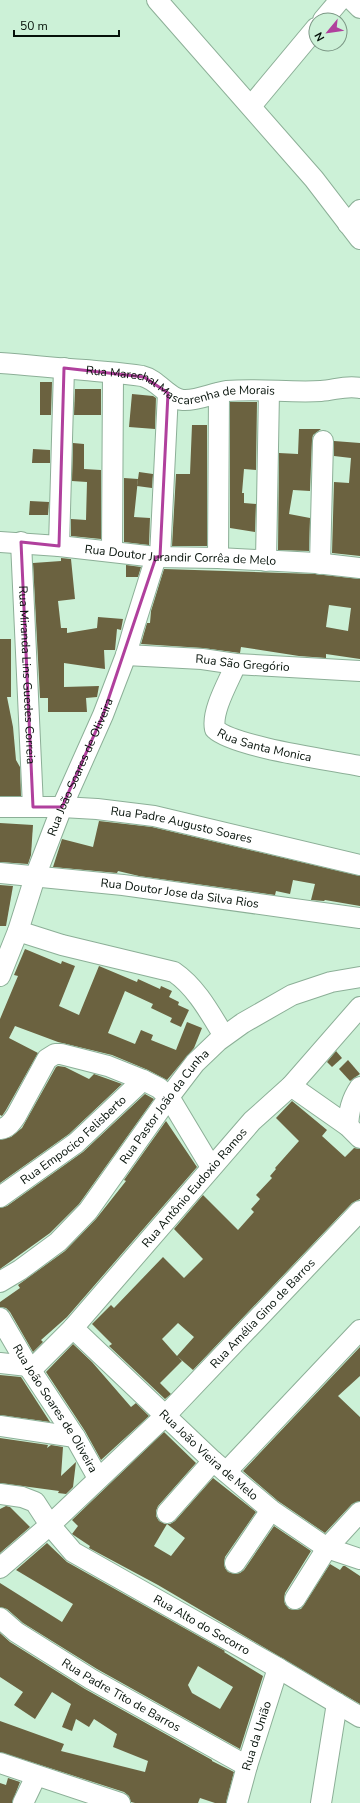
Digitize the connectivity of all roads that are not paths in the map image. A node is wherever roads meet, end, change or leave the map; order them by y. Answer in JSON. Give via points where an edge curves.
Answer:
{"nodes":[{"id":1,"x":157,"y":0,"type":"edge"},
{"id":2,"x":340,"y":0,"type":"edge"},
{"id":3,"x":352,"y":0,"type":"edge"},
{"id":4,"x":360,"y":8,"type":"edge"},
{"id":5,"x":330,"y":12,"type":"edge"},
{"id":6,"x":308,"y":38,"type":"edge"},
{"id":7,"x":251,"y":106,"type":"junction"},
{"id":8,"x":356,"y":224,"type":"edge"},
{"id":9,"x":0,"y":363,"type":"edge"},
{"id":10,"x":64,"y":368,"type":"junction"},
{"id":11,"x":113,"y":373,"type":"junction"},
{"id":12,"x":360,"y":388,"type":"edge"},
{"id":13,"x":269,"y":391,"type":"junction"},
{"id":14,"x":168,"y":393,"type":"junction"},
{"id":15,"x":220,"y":393,"type":"junction"},
{"id":16,"x":323,"y":441,"type":"dead end"},
{"id":17,"x":0,"y":542,"type":"edge"},
{"id":18,"x":21,"y":542,"type":"junction"},
{"id":19,"x":59,"y":546,"type":"junction"},
{"id":20,"x":112,"y":551,"type":"junction"},
{"id":21,"x":158,"y":557,"type":"junction"},
{"id":22,"x":218,"y":558,"type":"junction"},
{"id":23,"x":266,"y":561,"type":"junction"},
{"id":24,"x":320,"y":564,"type":"junction"},
{"id":25,"x":360,"y":568,"type":"edge"},
{"id":26,"x":126,"y":656,"type":"junction"},
{"id":27,"x":236,"y":664,"type":"junction"},
{"id":28,"x":360,"y":671,"type":"edge"},
{"id":29,"x":360,"y":766,"type":"edge"},
{"id":30,"x":0,"y":807,"type":"edge"},
{"id":31,"x":33,"y":807,"type":"junction"},
{"id":32,"x":62,"y":807,"type":"junction"},
{"id":33,"x":360,"y":865,"type":"edge"},
{"id":34,"x":0,"y":873,"type":"edge"},
{"id":35,"x":35,"y":877,"type":"junction"},
{"id":36,"x":360,"y":918,"type":"edge"},
{"id":37,"x":18,"y":931,"type":"junction"},
{"id":38,"x":2,"y":966,"type":"edge"},
{"id":39,"x":360,"y":977,"type":"edge"},
{"id":40,"x":360,"y":1006,"type":"edge"},
{"id":41,"x":224,"y":1036,"type":"junction"},
{"id":42,"x":144,"y":1080,"type":"junction"},
{"id":43,"x":291,"y":1086,"type":"junction"},
{"id":44,"x":360,"y":1087,"type":"edge"},
{"id":45,"x":169,"y":1097,"type":"junction"},
{"id":46,"x":0,"y":1129,"type":"edge"},
{"id":47,"x":354,"y":1132,"type":"edge"},
{"id":48,"x":211,"y":1167,"type":"junction"},
{"id":49,"x":0,"y":1197,"type":"edge"},
{"id":50,"x":360,"y":1211,"type":"edge"},
{"id":51,"x":0,"y":1282,"type":"edge"},
{"id":52,"x":0,"y":1318,"type":"edge"},
{"id":53,"x":73,"y":1328,"type":"junction"},
{"id":54,"x":360,"y":1330,"type":"edge"},
{"id":55,"x":0,"y":1363,"type":"edge"},
{"id":56,"x":30,"y":1368,"type":"junction"},
{"id":57,"x":165,"y":1416,"type":"junction"},
{"id":58,"x":0,"y":1426,"type":"edge"},
{"id":59,"x":75,"y":1437,"type":"junction"},
{"id":60,"x":219,"y":1467,"type":"junction"},
{"id":61,"x":98,"y":1478,"type":"junction"},
{"id":62,"x":0,"y":1494,"type":"edge"},
{"id":63,"x":271,"y":1510,"type":"junction"},
{"id":64,"x":166,"y":1512,"type":"dead end"},
{"id":65,"x":360,"y":1512,"type":"edge"},
{"id":66,"x":50,"y":1525,"type":"junction"},
{"id":67,"x":327,"y":1548,"type":"junction"},
{"id":68,"x":360,"y":1559,"type":"edge"},
{"id":69,"x":235,"y":1563,"type":"dead end"},
{"id":70,"x":0,"y":1568,"type":"edge"},
{"id":71,"x":296,"y":1599,"type":"dead end"},
{"id":72,"x":0,"y":1618,"type":"edge"},
{"id":73,"x":278,"y":1668,"type":"junction"},
{"id":74,"x":337,"y":1703,"type":"junction"},
{"id":75,"x":360,"y":1717,"type":"edge"},
{"id":76,"x":0,"y":1763,"type":"edge"},
{"id":77,"x":247,"y":1766,"type":"junction"},
{"id":78,"x":36,"y":1776,"type":"junction"},
{"id":79,"x":23,"y":1803,"type":"edge"},
{"id":80,"x":120,"y":1803,"type":"edge"},
{"id":81,"x":237,"y":1803,"type":"edge"},
{"id":82,"x":320,"y":1803,"type":"edge"}],
"edges":[{"from":1,"to":7,"type":"street"},
{"from":2,"to":5,"type":"street"},
{"from":3,"to":4,"type":"street"},
{"from":6,"to":7,"type":"street"},
{"from":7,"to":8,"type":"street"},
{"from":9,"to":10,"type":"street","name":"Rua Marechal Mascarenha de Morais"},
{"from":10,"to":11,"type":"street","name":"Rua Marechal Mascarenha de Morais"},
{"from":10,"to":19,"type":"street"},
{"from":11,"to":14,"type":"street","name":"Rua Marechal Mascarenha de Morais","via":[[144,377],[159,384]]},
{"from":11,"to":20,"type":"street"},
{"from":12,"to":13,"type":"street","name":"Rua Marechal Mascarenha de Morais","via":[[352,386],[321,391]]},
{"from":13,"to":15,"type":"street","name":"Rua Marechal Mascarenha de Morais","via":[[257,389]]},
{"from":13,"to":23,"type":"street"},
{"from":14,"to":15,"type":"street","name":"Rua Marechal Mascarenha de Morais","via":[[183,400]]},
{"from":14,"to":21,"type":"street","name":"Rua João Soares de Oliveira"},
{"from":15,"to":22,"type":"street"},
{"from":16,"to":24,"type":"street"},
{"from":17,"to":18,"type":"street","name":"Rua Doutor Jurandir Corrêa de Melo"},
{"from":18,"to":19,"type":"street","name":"Rua Doutor Jurandir Corrêa de Melo"},
{"from":18,"to":31,"type":"street","name":"Rua Miranda Lins Guedes Correia"},
{"from":19,"to":20,"type":"street","name":"Rua Doutor Jurandir Corrêa de Melo"},
{"from":20,"to":21,"type":"street","name":"Rua Doutor Jurandir Corrêa de Melo"},
{"from":21,"to":22,"type":"street","name":"Rua Doutor Jurandir Corrêa de Melo"},
{"from":21,"to":26,"type":"street","name":"Rua João Soares de Oliveira"},
{"from":22,"to":23,"type":"street","name":"Rua Doutor Jurandir Corrêa de Melo"},
{"from":23,"to":24,"type":"street","name":"Rua Doutor Jurandir Corrêa de Melo"},
{"from":24,"to":25,"type":"street","name":"Rua Doutor Jurandir Corrêa de Melo"},
{"from":26,"to":27,"type":"street","name":"Rua São Gregório","via":[[202,659]]},
{"from":26,"to":32,"type":"street","name":"Rua João Soares de Oliveira"},
{"from":27,"to":28,"type":"street","name":"Rua São Gregório"},
{"from":27,"to":29,"type":"street","name":"Rua Santa Monica","via":[[215,717],[215,729],[220,734],[252,744]]},
{"from":30,"to":31,"type":"street","name":"Rua Padre Augusto Soares"},
{"from":31,"to":32,"type":"street","name":"Rua Padre Augusto Soares"},
{"from":32,"to":33,"type":"street","name":"Rua Padre Augusto Soares","via":[[131,812],[160,817]]},
{"from":32,"to":35,"type":"street","name":"Rua João Soares de Oliveira"},
{"from":34,"to":35,"type":"street","name":"Rua Doutor Jose da Silva Rios"},
{"from":35,"to":36,"type":"street","name":"Rua Doutor Jose da Silva Rios","via":[[166,890]]},
{"from":35,"to":37,"type":"street","name":"Rua João Soares de Oliveira"},
{"from":37,"to":38,"type":"street","name":"Rua João Soares de Oliveira"},
{"from":37,"to":41,"type":"street","via":[[174,972],[188,984]]},
{"from":39,"to":41,"type":"street","name":"Rua Pastor João da Cunha","via":[[331,982],[292,995]]},
{"from":40,"to":43,"type":"street","name":"Rua Antônio Eudoxio Ramos"},
{"from":41,"to":45,"type":"street","name":"Rua Pastor João da Cunha","via":[[206,1051]]},
{"from":42,"to":45,"type":"street"},
{"from":42,"to":46,"type":"street","via":[[108,1066],[55,1054],[48,1059],[11,1124]]},
{"from":42,"to":49,"type":"street","name":"Rua Empocico Felisberto","via":[[76,1143]]},
{"from":43,"to":47,"type":"street"},
{"from":43,"to":48,"type":"street","name":"Rua Antônio Eudoxio Ramos","via":[[252,1121]]},
{"from":44,"to":47,"type":"street","via":[[350,1105]]},
{"from":45,"to":48,"type":"street"},
{"from":45,"to":51,"type":"street","name":"Rua Pastor João da Cunha","via":[[88,1211],[58,1242]]},
{"from":48,"to":53,"type":"street","name":"Rua Antônio Eudoxio Ramos"},
{"from":50,"to":57,"type":"street","name":"Rua Amélia Gino de Barros"},
{"from":52,"to":56,"type":"street","name":"Rua João Soares de Oliveira"},
{"from":53,"to":56,"type":"street","name":"Rua Antônio Eudoxio Ramos"},
{"from":53,"to":57,"type":"street","name":"Rua João Vieira de Melo"},
{"from":54,"to":60,"type":"street"},
{"from":55,"to":56,"type":"street"},
{"from":56,"to":59,"type":"street","name":"Rua João Soares de Oliveira"},
{"from":57,"to":60,"type":"street","name":"Rua João Vieira de Melo"},
{"from":57,"to":61,"type":"street","name":"Rua Amélia Gino de Barros"},
{"from":58,"to":59,"type":"street"},
{"from":59,"to":61,"type":"street","name":"Rua João Soares de Oliveira"},
{"from":60,"to":63,"type":"street","name":"Rua João Vieira de Melo"},
{"from":60,"to":64,"type":"street"},
{"from":61,"to":66,"type":"street","name":"Rua Amélia Gino de Barros"},
{"from":62,"to":66,"type":"street","name":"Rua Alto do Socorro","via":[[35,1502]]},
{"from":63,"to":67,"type":"street","name":"Rua João Vieira de Melo"},
{"from":63,"to":69,"type":"street"},
{"from":65,"to":67,"type":"street"},
{"from":66,"to":70,"type":"street","name":"Rua Amélia Gino de Barros"},
{"from":66,"to":73,"type":"street","name":"Rua Alto do Socorro","via":[[73,1552]]},
{"from":67,"to":68,"type":"street","name":"Rua João Vieira de Melo"},
{"from":67,"to":71,"type":"street"},
{"from":72,"to":77,"type":"street","name":"Rua Padre Tito de Barros","via":[[16,1632],[85,1675]]},
{"from":73,"to":74,"type":"street","name":"Rua Alto do Socorro"},
{"from":73,"to":77,"type":"street","name":"Rua da União"},
{"from":74,"to":75,"type":"street","name":"Rua Alto do Socorro"},
{"from":74,"to":82,"type":"street"},
{"from":76,"to":78,"type":"street"},
{"from":77,"to":81,"type":"street","name":"Rua da União"},
{"from":78,"to":79,"type":"street"},
{"from":78,"to":80,"type":"street"}]}
